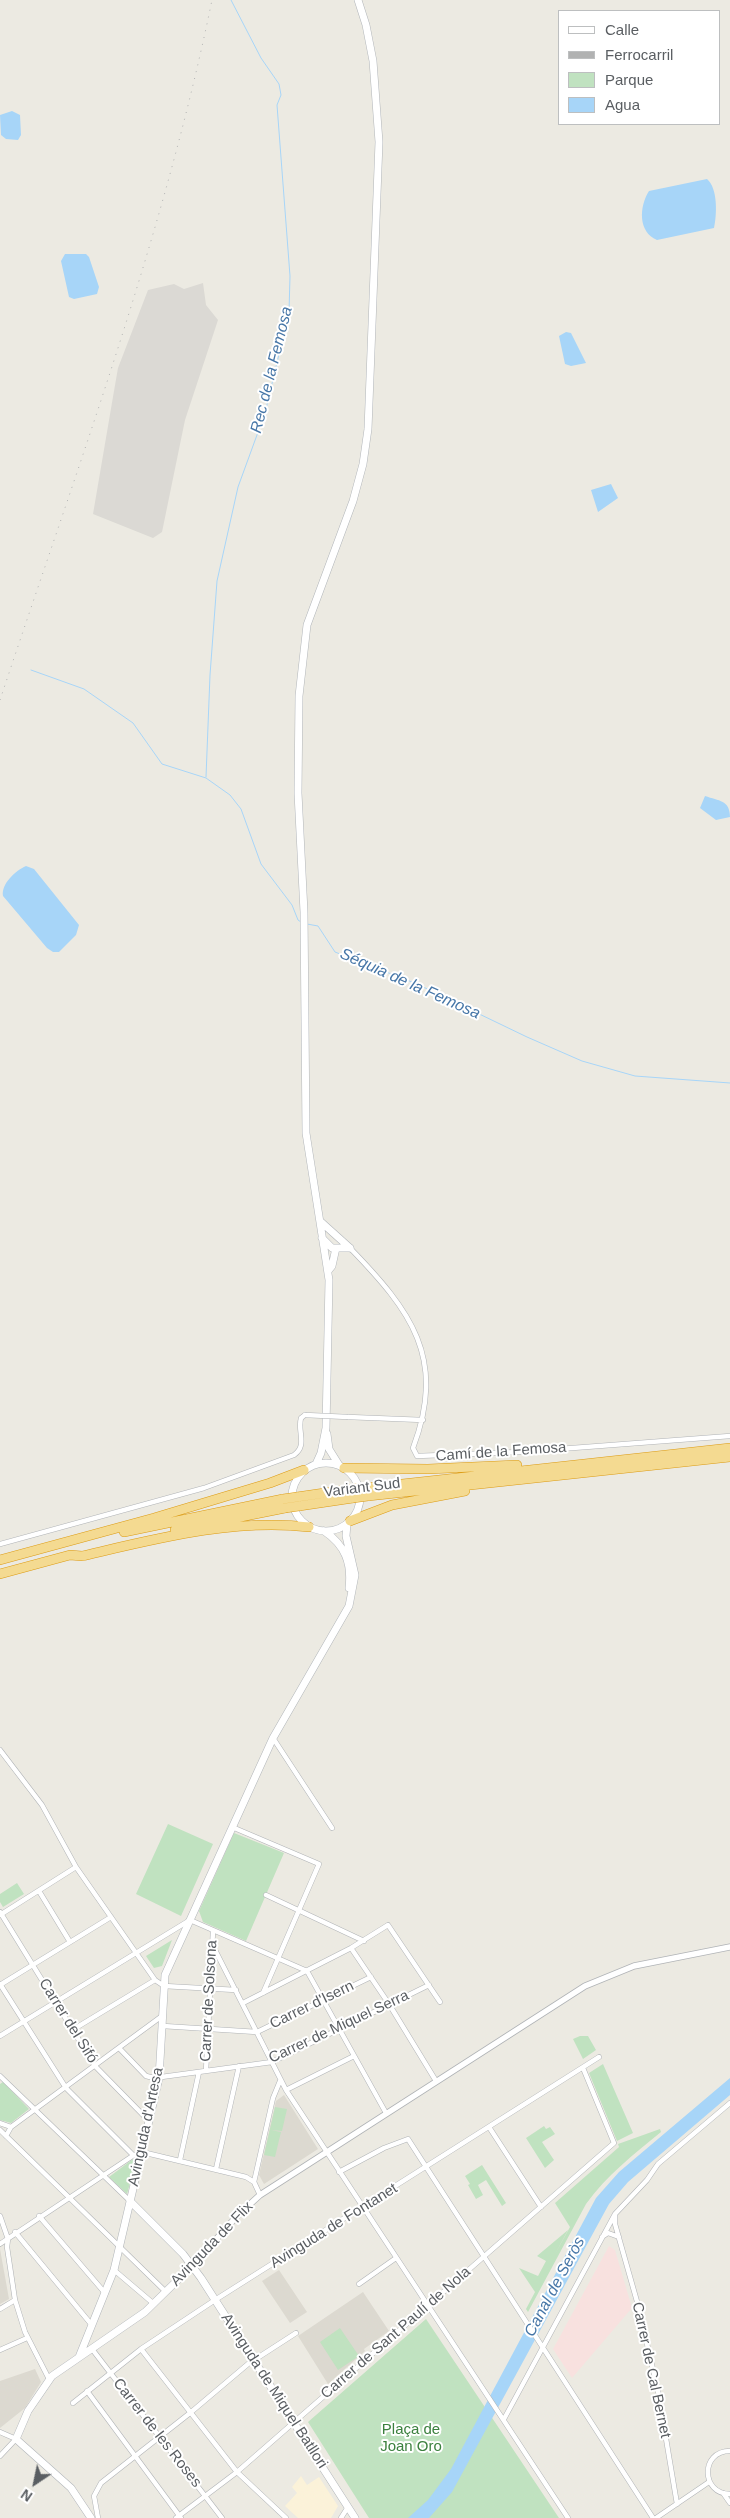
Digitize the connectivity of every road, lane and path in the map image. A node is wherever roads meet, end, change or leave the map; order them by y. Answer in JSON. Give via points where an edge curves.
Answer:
{"nodes":[{"id":1,"x":358,"y":0,"type":"edge"},
{"id":2,"x":319,"y":1221,"type":"junction"},
{"id":3,"x":336,"y":1236,"type":"junction"},
{"id":4,"x":323,"y":1242,"type":"junction"},
{"id":5,"x":336,"y":1248,"type":"junction"},
{"id":6,"x":350,"y":1248,"type":"junction"},
{"id":7,"x":328,"y":1271,"type":"junction"},
{"id":8,"x":423,"y":1420,"type":"junction"},
{"id":9,"x":326,"y":1428,"type":"junction"},
{"id":10,"x":730,"y":1436,"type":"edge"},
{"id":11,"x":730,"y":1448,"type":"edge"},
{"id":12,"x":656,"y":1456,"type":"junction"},
{"id":13,"x":730,"y":1457,"type":"edge"},
{"id":14,"x":316,"y":1464,"type":"junction"},
{"id":15,"x":342,"y":1467,"type":"junction"},
{"id":16,"x":304,"y":1470,"type":"junction"},
{"id":17,"x":611,"y":1470,"type":"junction"},
{"id":18,"x":367,"y":1492,"type":"junction"},
{"id":19,"x":284,"y":1504,"type":"junction"},
{"id":20,"x":349,"y":1522,"type":"junction"},
{"id":21,"x":309,"y":1527,"type":"junction"},
{"id":22,"x":324,"y":1531,"type":"junction"},
{"id":23,"x":0,"y":1544,"type":"edge"},
{"id":24,"x":345,"y":1552,"type":"junction"},
{"id":25,"x":70,"y":1555,"type":"junction"},
{"id":26,"x":0,"y":1562,"type":"edge"},
{"id":27,"x":0,"y":1574,"type":"edge"},
{"id":28,"x":354,"y":1582,"type":"junction"},
{"id":29,"x":346,"y":1609,"type":"junction"},
{"id":30,"x":274,"y":1735,"type":"junction"},
{"id":31,"x":0,"y":1750,"type":"edge"},
{"id":32,"x":232,"y":1827,"type":"junction"},
{"id":33,"x":332,"y":1828,"type":"dead end"},
{"id":34,"x":76,"y":1868,"type":"junction"},
{"id":35,"x":39,"y":1891,"type":"junction"},
{"id":36,"x":266,"y":1895,"type":"dead end"},
{"id":37,"x":299,"y":1910,"type":"junction"},
{"id":38,"x":0,"y":1913,"type":"edge"},
{"id":39,"x":110,"y":1917,"type":"junction"},
{"id":40,"x":190,"y":1920,"type":"junction"},
{"id":41,"x":213,"y":1931,"type":"junction"},
{"id":42,"x":171,"y":1932,"type":"junction"},
{"id":43,"x":182,"y":1938,"type":"junction"},
{"id":44,"x":364,"y":1940,"type":"junction"},
{"id":45,"x":70,"y":1942,"type":"junction"},
{"id":46,"x":212,"y":1946,"type":"junction"},
{"id":47,"x":730,"y":1947,"type":"edge"},
{"id":48,"x":351,"y":1948,"type":"junction"},
{"id":49,"x":136,"y":1953,"type":"junction"},
{"id":50,"x":278,"y":1958,"type":"junction"},
{"id":51,"x":33,"y":1964,"type":"junction"},
{"id":52,"x":307,"y":1971,"type":"junction"},
{"id":53,"x":370,"y":1976,"type":"junction"},
{"id":54,"x":155,"y":1980,"type":"junction"},
{"id":55,"x":0,"y":1984,"type":"edge"},
{"id":56,"x":429,"y":1984,"type":"junction"},
{"id":57,"x":164,"y":1986,"type":"junction"},
{"id":58,"x":210,"y":1988,"type":"junction"},
{"id":59,"x":236,"y":1990,"type":"junction"},
{"id":60,"x":263,"y":1994,"type":"junction"},
{"id":61,"x":322,"y":1999,"type":"junction"},
{"id":62,"x":56,"y":2002,"type":"junction"},
{"id":63,"x":440,"y":2002,"type":"dead end"},
{"id":64,"x":243,"y":2003,"type":"junction"},
{"id":65,"x":389,"y":2004,"type":"junction"},
{"id":66,"x":163,"y":2015,"type":"junction"},
{"id":67,"x":23,"y":2021,"type":"junction"},
{"id":68,"x":163,"y":2026,"type":"junction"},
{"id":69,"x":208,"y":2028,"type":"junction"},
{"id":70,"x":74,"y":2029,"type":"junction"},
{"id":71,"x":339,"y":2030,"type":"junction"},
{"id":72,"x":257,"y":2032,"type":"junction"},
{"id":73,"x":0,"y":2036,"type":"edge"},
{"id":74,"x":119,"y":2048,"type":"junction"},
{"id":75,"x":354,"y":2056,"type":"junction"},
{"id":76,"x":599,"y":2057,"type":"dead end"},
{"id":77,"x":272,"y":2062,"type":"junction"},
{"id":78,"x":95,"y":2066,"type":"junction"},
{"id":79,"x":239,"y":2066,"type":"junction"},
{"id":80,"x":582,"y":2068,"type":"junction"},
{"id":81,"x":206,"y":2071,"type":"junction"},
{"id":82,"x":199,"y":2072,"type":"junction"},
{"id":83,"x":0,"y":2076,"type":"edge"},
{"id":84,"x":159,"y":2078,"type":"junction"},
{"id":85,"x":436,"y":2080,"type":"junction"},
{"id":86,"x":280,"y":2081,"type":"junction"},
{"id":87,"x":66,"y":2088,"type":"junction"},
{"id":88,"x":286,"y":2090,"type":"junction"},
{"id":89,"x":730,"y":2103,"type":"edge"},
{"id":90,"x":35,"y":2110,"type":"junction"},
{"id":91,"x":386,"y":2113,"type":"junction"},
{"id":92,"x":149,"y":2121,"type":"junction"},
{"id":93,"x":0,"y":2123,"type":"edge"},
{"id":94,"x":11,"y":2127,"type":"junction"},
{"id":95,"x":489,"y":2127,"type":"junction"},
{"id":96,"x":0,"y":2130,"type":"edge"},
{"id":97,"x":6,"y":2136,"type":"junction"},
{"id":98,"x":326,"y":2152,"type":"junction"},
{"id":99,"x":138,"y":2155,"type":"junction"},
{"id":100,"x":180,"y":2160,"type":"junction"},
{"id":101,"x":426,"y":2168,"type":"junction"},
{"id":102,"x":216,"y":2169,"type":"junction"},
{"id":103,"x":339,"y":2172,"type":"junction"},
{"id":104,"x":103,"y":2176,"type":"junction"},
{"id":105,"x":254,"y":2182,"type":"junction"},
{"id":106,"x":260,"y":2195,"type":"junction"},
{"id":107,"x":69,"y":2197,"type":"junction"},
{"id":108,"x":130,"y":2201,"type":"junction"},
{"id":109,"x":542,"y":2207,"type":"junction"},
{"id":110,"x":363,"y":2209,"type":"junction"},
{"id":111,"x":615,"y":2214,"type":"junction"},
{"id":112,"x":0,"y":2216,"type":"edge"},
{"id":113,"x":39,"y":2216,"type":"junction"},
{"id":114,"x":15,"y":2232,"type":"junction"},
{"id":115,"x":619,"y":2237,"type":"junction"},
{"id":116,"x":601,"y":2238,"type":"junction"},
{"id":117,"x":8,"y":2239,"type":"junction"},
{"id":118,"x":0,"y":2244,"type":"edge"},
{"id":119,"x":118,"y":2246,"type":"junction"},
{"id":120,"x":484,"y":2256,"type":"junction"},
{"id":121,"x":396,"y":2258,"type":"junction"},
{"id":122,"x":192,"y":2266,"type":"junction"},
{"id":123,"x":114,"y":2270,"type":"junction"},
{"id":124,"x":358,"y":2284,"type":"dead end"},
{"id":125,"x":166,"y":2292,"type":"junction"},
{"id":126,"x":105,"y":2293,"type":"junction"},
{"id":127,"x":15,"y":2300,"type":"junction"},
{"id":128,"x":215,"y":2300,"type":"junction"},
{"id":129,"x":154,"y":2304,"type":"junction"},
{"id":130,"x":427,"y":2306,"type":"junction"},
{"id":131,"x":0,"y":2309,"type":"edge"},
{"id":132,"x":91,"y":2324,"type":"junction"},
{"id":133,"x":296,"y":2333,"type":"dead end"},
{"id":134,"x":27,"y":2338,"type":"junction"},
{"id":135,"x":542,"y":2348,"type":"junction"},
{"id":136,"x":92,"y":2349,"type":"junction"},
{"id":137,"x":0,"y":2350,"type":"edge"},
{"id":138,"x":141,"y":2350,"type":"junction"},
{"id":139,"x":79,"y":2357,"type":"junction"},
{"id":140,"x":254,"y":2360,"type":"junction"},
{"id":141,"x":110,"y":2373,"type":"junction"},
{"id":142,"x":49,"y":2379,"type":"junction"},
{"id":143,"x":87,"y":2391,"type":"junction"},
{"id":144,"x":73,"y":2402,"type":"dead end"},
{"id":145,"x":190,"y":2414,"type":"junction"},
{"id":146,"x":504,"y":2419,"type":"junction"},
{"id":147,"x":293,"y":2422,"type":"junction"},
{"id":148,"x":22,"y":2427,"type":"junction"},
{"id":149,"x":0,"y":2432,"type":"edge"},
{"id":150,"x":160,"y":2437,"type":"junction"},
{"id":151,"x":16,"y":2439,"type":"junction"},
{"id":152,"x":27,"y":2448,"type":"junction"},
{"id":153,"x":730,"y":2451,"type":"edge"},
{"id":154,"x":0,"y":2456,"type":"edge"},
{"id":155,"x":135,"y":2456,"type":"junction"},
{"id":156,"x":237,"y":2472,"type":"junction"},
{"id":157,"x":709,"y":2482,"type":"junction"},
{"id":158,"x":722,"y":2493,"type":"junction"},
{"id":159,"x":730,"y":2494,"type":"edge"},
{"id":160,"x":206,"y":2496,"type":"junction"},
{"id":161,"x":730,"y":2503,"type":"edge"},
{"id":162,"x":677,"y":2504,"type":"junction"},
{"id":163,"x":348,"y":2507,"type":"junction"},
{"id":164,"x":179,"y":2517,"type":"edge"},
{"id":165,"x":91,"y":2518,"type":"edge"},
{"id":166,"x":98,"y":2518,"type":"edge"},
{"id":167,"x":222,"y":2518,"type":"edge"},
{"id":168,"x":286,"y":2518,"type":"edge"},
{"id":169,"x":341,"y":2518,"type":"edge"},
{"id":170,"x":355,"y":2518,"type":"edge"},
{"id":171,"x":568,"y":2518,"type":"edge"},
{"id":172,"x":654,"y":2518,"type":"edge"}],
"edges":[{"from":1,"to":2,"type":"main road","via":[[373,61],[379,142],[371,391],[363,464],[353,501],[307,626],[301,664],[298,793],[304,917],[306,1133]]},
{"from":2,"to":3,"type":"main road"},
{"from":2,"to":4,"type":"main road"},
{"from":3,"to":4,"type":"main road"},
{"from":3,"to":6,"type":"main road"},
{"from":4,"to":5,"type":"main road"},
{"from":4,"to":7,"type":"main road"},
{"from":5,"to":6,"type":"main road"},
{"from":5,"to":7,"type":"main road"},
{"from":6,"to":8,"type":"street","name":"Camí de la Femosa","via":[[411,1321],[426,1373],[427,1400]]},
{"from":7,"to":9,"type":"main road"},
{"from":8,"to":10,"type":"street","name":"Camí de la Femosa","via":[[413,1448],[420,1456]]},
{"from":8,"to":23,"type":"street","bridge":true,"via":[[305,1415],[299,1423],[300,1451],[294,1455],[181,1495]]},
{"from":9,"to":14,"type":"main road"},
{"from":9,"to":15,"type":"main road","via":[[329,1449]]},
{"from":11,"to":12,"type":"highway","name":"Variant Sud"},
{"from":12,"to":15,"type":"highway","via":[[648,1453],[460,1468]]},
{"from":12,"to":18,"type":"highway","name":"Variant Sud"},
{"from":13,"to":17,"type":"highway"},
{"from":14,"to":15,"type":"main road","via":[[325,1462]]},
{"from":14,"to":16,"type":"main road"},
{"from":15,"to":20,"type":"main road","via":[[354,1478],[360,1491],[359,1505]]},
{"from":16,"to":21,"type":"main road","via":[[294,1482],[291,1498],[298,1517]]},
{"from":16,"to":26,"type":"highway","via":[[270,1484]]},
{"from":17,"to":18,"type":"highway","name":"Variant Sud"},
{"from":17,"to":20,"type":"highway","via":[[606,1474],[502,1485],[416,1499],[379,1508]]},
{"from":18,"to":19,"type":"highway","name":"Variant Sud","bridge":true},
{"from":19,"to":25,"type":"highway","name":"Variant Sud"},
{"from":19,"to":26,"type":"highway","name":"Variant Sud","via":[[165,1523]]},
{"from":20,"to":22,"type":"main road","via":[[339,1529]]},
{"from":20,"to":28,"type":"main road","via":[[346,1536],[354,1565]]},
{"from":21,"to":22,"type":"main road"},
{"from":21,"to":25,"type":"highway","via":[[278,1525],[210,1530],[82,1556]]},
{"from":22,"to":24,"type":"main road"},
{"from":24,"to":28,"type":"main road"},
{"from":24,"to":29,"type":"main road","via":[[350,1578]]},
{"from":25,"to":27,"type":"highway"},
{"from":28,"to":29,"type":"main road","via":[[352,1598]]},
{"from":29,"to":30,"type":"main road","name":"Avinguda d'Artesa"},
{"from":30,"to":32,"type":"main road","name":"Avinguda d'Artesa"},
{"from":30,"to":33,"type":"street"},
{"from":31,"to":34,"type":"street","via":[[42,1805]]},
{"from":32,"to":37,"type":"street","via":[[319,1864]]},
{"from":32,"to":40,"type":"main road","name":"Avinguda d'Artesa"},
{"from":34,"to":35,"type":"street"},
{"from":34,"to":39,"type":"street"},
{"from":35,"to":38,"type":"street"},
{"from":35,"to":45,"type":"street"},
{"from":36,"to":37,"type":"street"},
{"from":37,"to":44,"type":"street"},
{"from":37,"to":50,"type":"street"},
{"from":38,"to":51,"type":"street","name":"Carrer del Sifó"},
{"from":39,"to":45,"type":"street"},
{"from":39,"to":49,"type":"street"},
{"from":40,"to":41,"type":"street"},
{"from":40,"to":42,"type":"street"},
{"from":40,"to":43,"type":"main road","name":"Avinguda d'Artesa"},
{"from":41,"to":46,"type":"street","name":"Carrer de Solsona"},
{"from":41,"to":50,"type":"street"},
{"from":42,"to":43,"type":"street"},
{"from":42,"to":49,"type":"street"},
{"from":43,"to":57,"type":"main road","name":"Avinguda d'Artesa","via":[[168,1968]]},
{"from":44,"to":48,"type":"street"},
{"from":44,"to":56,"type":"street","via":[[388,1925]]},
{"from":45,"to":51,"type":"street"},
{"from":46,"to":58,"type":"street","name":"Carrer de Solsona"},
{"from":46,"to":59,"type":"street"},
{"from":47,"to":85,"type":"street","name":"Avinguda de Flix","via":[[651,1961],[613,1973],[585,1986]]},
{"from":48,"to":52,"type":"street"},
{"from":48,"to":53,"type":"street"},
{"from":49,"to":54,"type":"street"},
{"from":49,"to":62,"type":"street"},
{"from":50,"to":52,"type":"street"},
{"from":50,"to":60,"type":"street"},
{"from":51,"to":55,"type":"street"},
{"from":51,"to":62,"type":"street","name":"Carrer del Sifó"},
{"from":52,"to":60,"type":"street"},
{"from":52,"to":61,"type":"street"},
{"from":53,"to":61,"type":"street","name":"Carrer d'Isern"},
{"from":53,"to":65,"type":"street"},
{"from":54,"to":57,"type":"street"},
{"from":54,"to":70,"type":"street"},
{"from":55,"to":67,"type":"street"},
{"from":56,"to":63,"type":"street"},
{"from":56,"to":65,"type":"street","name":"Carrer de Miquel Serra"},
{"from":57,"to":58,"type":"street"},
{"from":57,"to":66,"type":"main road","name":"Avinguda d'Artesa"},
{"from":58,"to":59,"type":"street"},
{"from":58,"to":69,"type":"street","name":"Carrer de Solsona"},
{"from":59,"to":64,"type":"street"},
{"from":60,"to":64,"type":"street"},
{"from":61,"to":71,"type":"street"},
{"from":61,"to":72,"type":"street","name":"Carrer d'Isern"},
{"from":62,"to":67,"type":"street"},
{"from":62,"to":70,"type":"street","name":"Carrer del Sifó"},
{"from":64,"to":72,"type":"street"},
{"from":65,"to":71,"type":"street","name":"Carrer de Miquel Serra"},
{"from":65,"to":85,"type":"street"},
{"from":66,"to":68,"type":"main road","name":"Avinguda d'Artesa"},
{"from":66,"to":74,"type":"street"},
{"from":67,"to":73,"type":"street"},
{"from":67,"to":87,"type":"street"},
{"from":68,"to":69,"type":"street","name":"Carrer d'Isern"},
{"from":68,"to":84,"type":"main road","name":"Avinguda d'Artesa"},
{"from":69,"to":72,"type":"street","name":"Carrer d'Isern"},
{"from":69,"to":81,"type":"street","name":"Carrer de Solsona"},
{"from":70,"to":78,"type":"street","name":"Carrer del Sifó"},
{"from":71,"to":75,"type":"street"},
{"from":71,"to":77,"type":"street","name":"Carrer de Miquel Serra"},
{"from":72,"to":77,"type":"street"},
{"from":74,"to":78,"type":"street"},
{"from":74,"to":84,"type":"street","via":[[146,2076]]},
{"from":75,"to":88,"type":"street"},
{"from":75,"to":91,"type":"street"},
{"from":76,"to":80,"type":"street","name":"Avinguda de Fontanet"},
{"from":77,"to":79,"type":"street","name":"Carrer de Miquel Serra"},
{"from":77,"to":86,"type":"street"},
{"from":78,"to":87,"type":"street"},
{"from":78,"to":92,"type":"street","name":"Carrer del Sifó"},
{"from":79,"to":81,"type":"street","name":"Carrer de Miquel Serra"},
{"from":79,"to":102,"type":"street"},
{"from":80,"to":95,"type":"street","name":"Avinguda de Fontanet"},
{"from":80,"to":109,"type":"street","name":"Carrer de Sant Paulí de Nola","via":[[614,2143]]},
{"from":81,"to":82,"type":"street","name":"Carrer de Miquel Serra"},
{"from":82,"to":84,"type":"street","name":"Carrer de Miquel Serra"},
{"from":82,"to":100,"type":"street"},
{"from":83,"to":90,"type":"street"},
{"from":84,"to":92,"type":"main road","name":"Avinguda d'Artesa"},
{"from":85,"to":91,"type":"street","name":"Avinguda de Flix"},
{"from":86,"to":88,"type":"street"},
{"from":86,"to":105,"type":"street","via":[[273,2098]]},
{"from":87,"to":90,"type":"street"},
{"from":87,"to":99,"type":"street"},
{"from":88,"to":98,"type":"street"},
{"from":89,"to":111,"type":"street","via":[[658,2164]]},
{"from":90,"to":94,"type":"street"},
{"from":90,"to":104,"type":"street"},
{"from":91,"to":98,"type":"street","name":"Avinguda de Flix"},
{"from":92,"to":99,"type":"main road","name":"Avinguda d'Artesa"},
{"from":93,"to":94,"type":"street"},
{"from":94,"to":97,"type":"street"},
{"from":95,"to":101,"type":"street","name":"Avinguda de Fontanet"},
{"from":95,"to":109,"type":"street"},
{"from":96,"to":97,"type":"street"},
{"from":97,"to":107,"type":"street"},
{"from":98,"to":103,"type":"street"},
{"from":98,"to":106,"type":"street","name":"Avinguda de Flix"},
{"from":99,"to":100,"type":"street"},
{"from":99,"to":104,"type":"street"},
{"from":99,"to":108,"type":"main road","name":"Avinguda d'Artesa"},
{"from":100,"to":102,"type":"street"},
{"from":101,"to":103,"type":"street","via":[[408,2139]]},
{"from":101,"to":110,"type":"street","name":"Avinguda de Fontanet"},
{"from":101,"to":120,"type":"street"},
{"from":102,"to":105,"type":"street"},
{"from":103,"to":110,"type":"street"},
{"from":104,"to":107,"type":"street"},
{"from":104,"to":108,"type":"street"},
{"from":105,"to":106,"type":"street"},
{"from":106,"to":122,"type":"street","name":"Avinguda de Flix","via":[[238,2214]]},
{"from":107,"to":113,"type":"street"},
{"from":107,"to":119,"type":"street"},
{"from":108,"to":119,"type":"main road","name":"Avinguda d'Artesa"},
{"from":108,"to":122,"type":"main road","name":"Avinguda de Miquel Batllori"},
{"from":109,"to":120,"type":"street","name":"Carrer de Sant Paulí de Nola"},
{"from":110,"to":121,"type":"street"},
{"from":110,"to":128,"type":"street","name":"Avinguda de Fontanet"},
{"from":111,"to":115,"type":"street","name":"Carrer de Cal Bernet"},
{"from":111,"to":116,"type":"street"},
{"from":112,"to":117,"type":"street"},
{"from":113,"to":114,"type":"street"},
{"from":113,"to":126,"type":"street"},
{"from":114,"to":117,"type":"street"},
{"from":114,"to":132,"type":"street"},
{"from":115,"to":116,"type":"street","via":[[608,2233]]},
{"from":115,"to":162,"type":"street","name":"Carrer de Cal Bernet","via":[[658,2391]]},
{"from":116,"to":135,"type":"street"},
{"from":117,"to":118,"type":"street"},
{"from":117,"to":127,"type":"street"},
{"from":119,"to":123,"type":"main road","name":"Avinguda d'Artesa"},
{"from":119,"to":125,"type":"street"},
{"from":120,"to":130,"type":"street","name":"Carrer de Sant Paulí de Nola"},
{"from":120,"to":135,"type":"street"},
{"from":121,"to":124,"type":"street"},
{"from":121,"to":130,"type":"street"},
{"from":122,"to":125,"type":"main road","name":"Avinguda de Flix"},
{"from":122,"to":128,"type":"main road","name":"Avinguda de Miquel Batllori"},
{"from":123,"to":126,"type":"main road","name":"Avinguda d'Artesa"},
{"from":123,"to":129,"type":"street"},
{"from":125,"to":129,"type":"main road","name":"Avinguda de Flix"},
{"from":126,"to":132,"type":"main road","name":"Avinguda d'Artesa"},
{"from":127,"to":131,"type":"street"},
{"from":127,"to":134,"type":"street"},
{"from":128,"to":138,"type":"street","name":"Avinguda de Fontanet"},
{"from":128,"to":140,"type":"main road","name":"Avinguda de Miquel Batllori"},
{"from":129,"to":136,"type":"main road","name":"Avinguda de Flix"},
{"from":130,"to":146,"type":"street"},
{"from":130,"to":147,"type":"street","name":"Carrer de Sant Paulí de Nola"},
{"from":132,"to":139,"type":"main road","name":"Avinguda d'Artesa"},
{"from":133,"to":140,"type":"street"},
{"from":134,"to":137,"type":"street"},
{"from":134,"to":142,"type":"street"},
{"from":135,"to":146,"type":"street"},
{"from":135,"to":172,"type":"street"},
{"from":136,"to":139,"type":"main road","name":"Avinguda de Flix"},
{"from":136,"to":141,"type":"street","name":"Carrer de les Roses"},
{"from":138,"to":141,"type":"street","name":"Avinguda de Fontanet"},
{"from":138,"to":145,"type":"street"},
{"from":139,"to":142,"type":"main road","name":"Avinguda de Flix"},
{"from":140,"to":145,"type":"street"},
{"from":140,"to":147,"type":"main road","name":"Avinguda de Miquel Batllori"},
{"from":141,"to":143,"type":"street","name":"Avinguda de Fontanet"},
{"from":141,"to":150,"type":"street","name":"Carrer de les Roses"},
{"from":142,"to":148,"type":"main road","name":"Avinguda de Flix","via":[[32,2404]]},
{"from":143,"to":144,"type":"street","name":"Avinguda de Fontanet"},
{"from":143,"to":155,"type":"street"},
{"from":145,"to":150,"type":"street"},
{"from":145,"to":156,"type":"street"},
{"from":146,"to":171,"type":"street"},
{"from":147,"to":156,"type":"street","name":"Carrer de Sant Paulí de Nola"},
{"from":147,"to":163,"type":"main road","name":"Avinguda de Miquel Batllori"},
{"from":148,"to":151,"type":"main road","name":"Avinguda de Flix"},
{"from":148,"to":152,"type":"main road"},
{"from":149,"to":151,"type":"street"},
{"from":150,"to":155,"type":"street"},
{"from":150,"to":160,"type":"street","name":"Carrer de les Roses"},
{"from":151,"to":152,"type":"main road"},
{"from":151,"to":154,"type":"street"},
{"from":152,"to":165,"type":"main road","via":[[70,2488]]},
{"from":153,"to":157,"type":"street","via":[[712,2458],[707,2470]]},
{"from":155,"to":164,"type":"street"},
{"from":155,"to":166,"type":"street","via":[[101,2483],[94,2496]]},
{"from":156,"to":160,"type":"street","name":"Carrer de Sant Paulí de Nola"},
{"from":156,"to":168,"type":"street"},
{"from":157,"to":158,"type":"street"},
{"from":157,"to":162,"type":"street"},
{"from":158,"to":159,"type":"street"},
{"from":158,"to":161,"type":"street"},
{"from":160,"to":164,"type":"street","name":"Carrer de Sant Paulí de Nola"},
{"from":160,"to":167,"type":"street","name":"Carrer de les Roses"},
{"from":162,"to":172,"type":"street"},
{"from":163,"to":169,"type":"street"},
{"from":163,"to":170,"type":"main road","name":"Avinguda de Miquel Batllori"}]}
